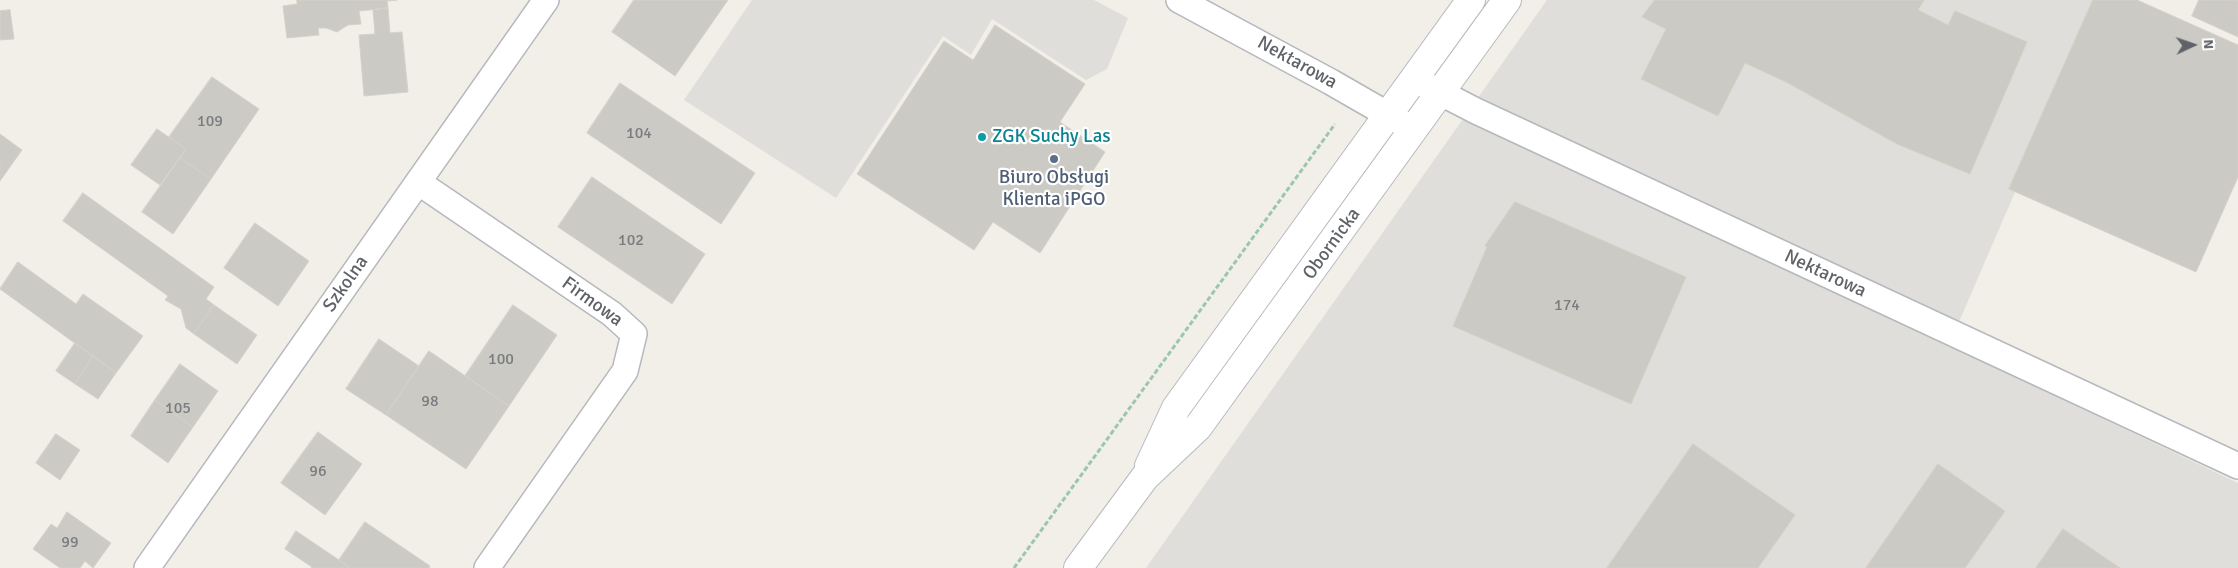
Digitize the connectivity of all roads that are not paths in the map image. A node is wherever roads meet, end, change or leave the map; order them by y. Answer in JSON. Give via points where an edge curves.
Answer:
{"nodes":[{"id":1,"x":546,"y":0,"type":"edge"},
{"id":2,"x":1179,"y":0,"type":"edge"},
{"id":3,"x":1471,"y":0,"type":"edge"},
{"id":4,"x":1507,"y":0,"type":"edge"},
{"id":5,"x":1414,"y":79,"type":"junction"},
{"id":6,"x":1441,"y":93,"type":"junction"},
{"id":7,"x":1388,"y":114,"type":"junction"},
{"id":8,"x":1415,"y":130,"type":"junction"},
{"id":9,"x":418,"y":182,"type":"junction"},
{"id":10,"x":2238,"y":466,"type":"edge"},
{"id":11,"x":1144,"y":477,"type":"junction"},
{"id":12,"x":147,"y":568,"type":"edge"},
{"id":13,"x":488,"y":568,"type":"edge"},
{"id":14,"x":1078,"y":568,"type":"edge"}],
"edges":[{"from":1,"to":9,"type":"street","name":"Szkolna"},
{"from":2,"to":7,"type":"street","name":"Nektarowa"},
{"from":3,"to":5,"type":"main road","name":"Obornicka"},
{"from":4,"to":6,"type":"main road","name":"Obornicka"},
{"from":5,"to":6,"type":"street","name":"Nektarowa"},
{"from":5,"to":7,"type":"main road","name":"Obornicka"},
{"from":6,"to":8,"type":"main road","name":"Obornicka"},
{"from":6,"to":10,"type":"street","name":"Nektarowa"},
{"from":7,"to":8,"type":"street","name":"Nektarowa"},
{"from":7,"to":11,"type":"main road","name":"Obornicka","via":[[1176,408]]},
{"from":8,"to":11,"type":"main road","name":"Obornicka","via":[[1198,428]]},
{"from":9,"to":12,"type":"street","name":"Szkolna"},
{"from":9,"to":13,"type":"street","name":"Firmowa","via":[[612,314],[634,334],[625,371]]},
{"from":11,"to":14,"type":"main road","name":"Obornicka"}]}
